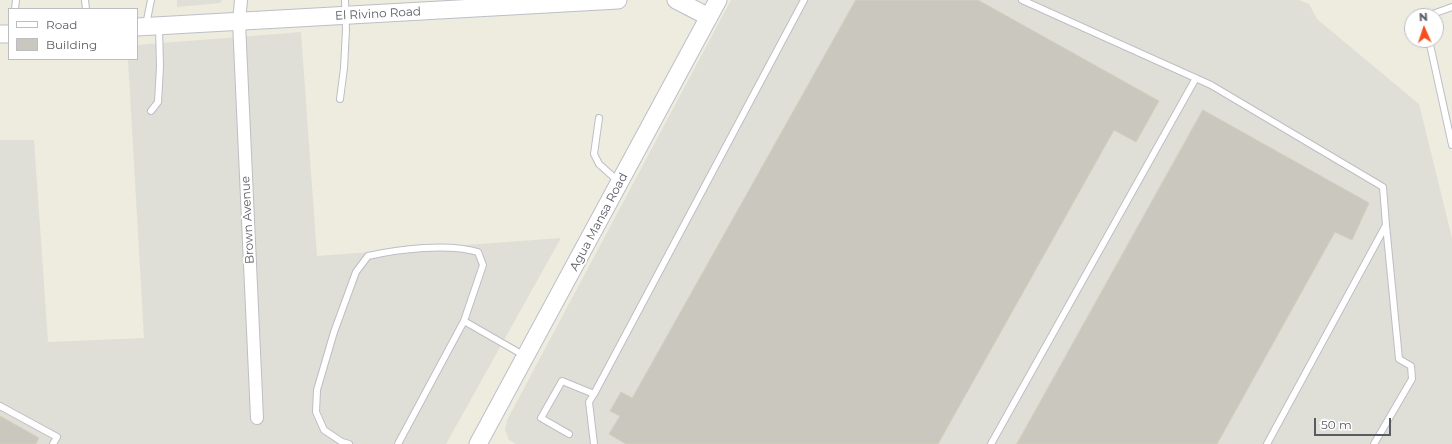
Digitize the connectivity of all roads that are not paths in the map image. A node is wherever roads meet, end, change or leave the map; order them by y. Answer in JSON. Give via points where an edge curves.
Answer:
{"nodes":[{"id":1,"x":150,"y":0,"type":"edge"},
{"id":2,"x":241,"y":0,"type":"edge"},
{"id":3,"x":618,"y":0,"type":"edge"},
{"id":4,"x":676,"y":0,"type":"edge"},
{"id":5,"x":718,"y":0,"type":"edge"},
{"id":6,"x":804,"y":0,"type":"edge"},
{"id":7,"x":1022,"y":0,"type":"edge"},
{"id":8,"x":570,"y":1,"type":"edge"},
{"id":9,"x":344,"y":8,"type":"edge"},
{"id":10,"x":710,"y":16,"type":"junction"},
{"id":11,"x":240,"y":22,"type":"junction"},
{"id":12,"x":147,"y":26,"type":"edge"},
{"id":13,"x":1431,"y":48,"type":"edge"},
{"id":14,"x":1196,"y":78,"type":"junction"},
{"id":15,"x":340,"y":99,"type":"dead end"},
{"id":16,"x":151,"y":111,"type":"dead end"},
{"id":17,"x":599,"y":118,"type":"dead end"},
{"id":18,"x":1452,"y":145,"type":"edge"},
{"id":19,"x":620,"y":183,"type":"junction"},
{"id":20,"x":1386,"y":225,"type":"junction"},
{"id":21,"x":464,"y":321,"type":"junction"},
{"id":22,"x":524,"y":356,"type":"junction"},
{"id":23,"x":594,"y":394,"type":"junction"},
{"id":24,"x":0,"y":406,"type":"edge"},
{"id":25,"x":257,"y":418,"type":"dead end"},
{"id":26,"x":569,"y":434,"type":"dead end"},
{"id":27,"x":482,"y":442,"type":"edge"},
{"id":28,"x":53,"y":444,"type":"edge"},
{"id":29,"x":349,"y":444,"type":"edge"},
{"id":30,"x":398,"y":444,"type":"edge"},
{"id":31,"x":594,"y":444,"type":"edge"},
{"id":32,"x":991,"y":444,"type":"edge"},
{"id":33,"x":1267,"y":444,"type":"edge"},
{"id":34,"x":1374,"y":444,"type":"edge"}],
"edges":[{"from":1,"to":12,"type":"lane"},
{"from":2,"to":11,"type":"street","name":"Brown Avenue"},
{"from":3,"to":8,"type":"street","name":"El Rivino Road"},
{"from":4,"to":10,"type":"street"},
{"from":5,"to":10,"type":"street","name":"Agua Mansa Road"},
{"from":6,"to":23,"type":"lane"},
{"from":7,"to":14,"type":"lane"},
{"from":8,"to":9,"type":"street","name":"El Rivino Road"},
{"from":9,"to":11,"type":"street","name":"El Rivino Road"},
{"from":9,"to":15,"type":"lane","via":[[346,30]]},
{"from":10,"to":19,"type":"street","name":"Agua Mansa Road"},
{"from":11,"to":12,"type":"street","name":"El Rivino Road"},
{"from":11,"to":25,"type":"street","name":"Brown Avenue"},
{"from":12,"to":16,"type":"lane","via":[[160,67],[158,102]]},
{"from":13,"to":18,"type":"lane"},
{"from":14,"to":20,"type":"lane","via":[[1382,187]]},
{"from":14,"to":32,"type":"lane"},
{"from":17,"to":19,"type":"lane","via":[[594,154],[598,164]]},
{"from":19,"to":22,"type":"street","name":"Agua Mansa Road"},
{"from":20,"to":33,"type":"lane"},
{"from":20,"to":34,"type":"lane","via":[[1399,359],[1411,366],[1412,379]]},
{"from":21,"to":22,"type":"lane"},
{"from":21,"to":29,"type":"lane","via":[[483,265],[478,252],[466,248],[421,248],[393,250],[368,256],[356,272],[334,332],[317,390],[316,412],[324,430]]},
{"from":21,"to":30,"type":"lane"},
{"from":22,"to":27,"type":"street","name":"Agua Mansa Road"},
{"from":23,"to":26,"type":"lane","via":[[562,381],[541,418]]},
{"from":23,"to":31,"type":"lane","via":[[589,402]]},
{"from":24,"to":28,"type":"lane","via":[[57,437]]}]}
